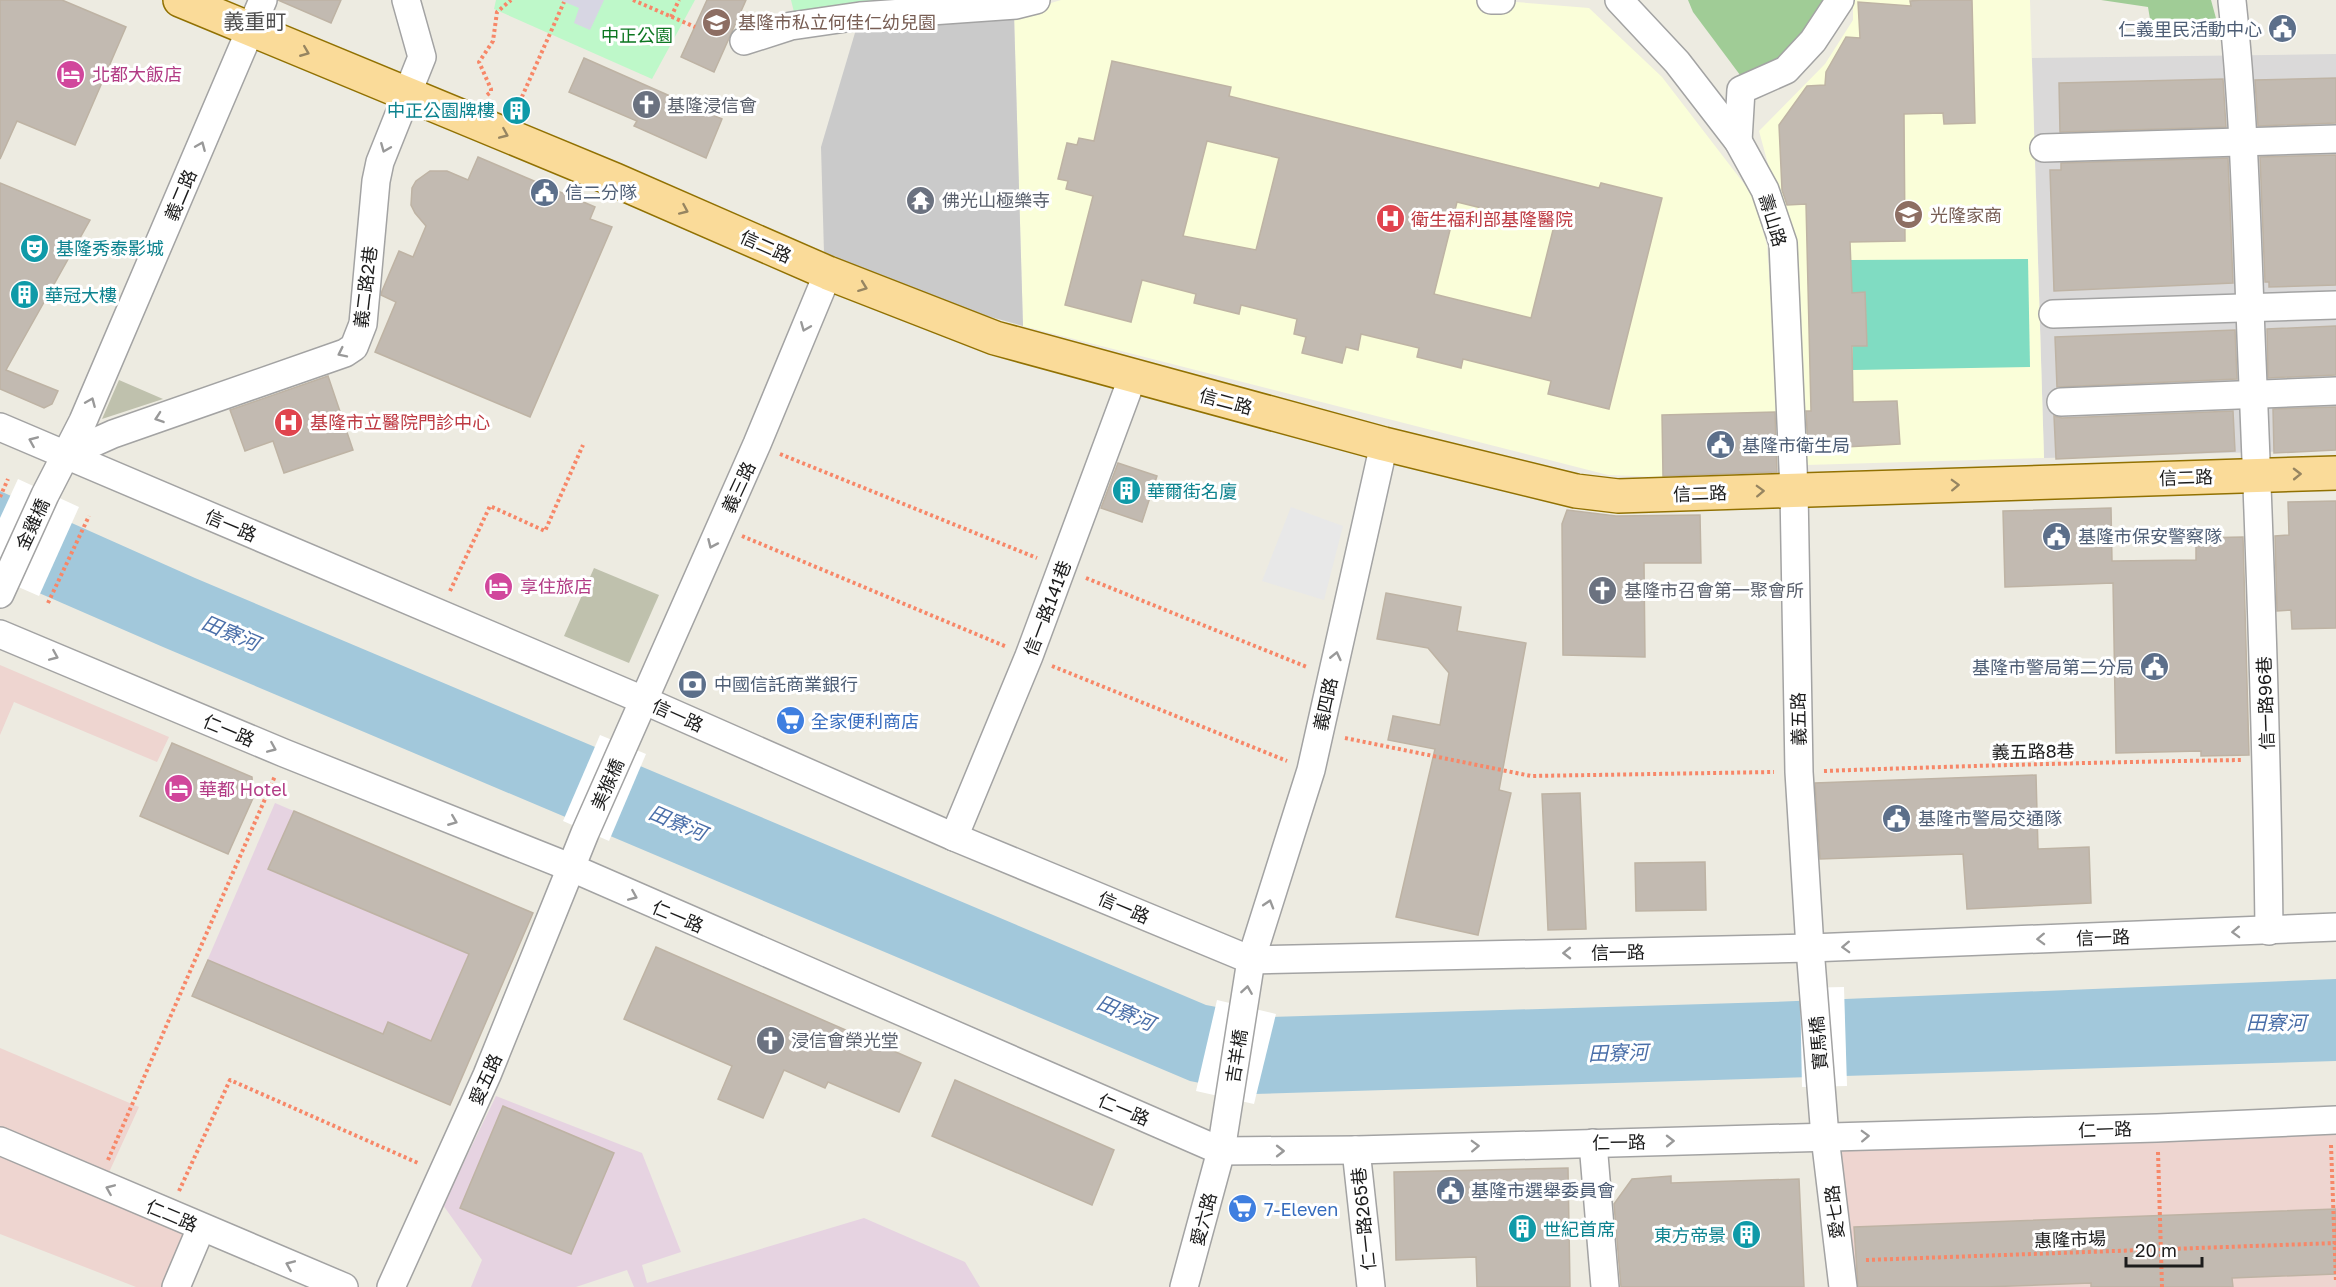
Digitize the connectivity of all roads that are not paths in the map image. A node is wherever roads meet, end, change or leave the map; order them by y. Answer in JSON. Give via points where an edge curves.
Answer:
{"nodes":[{"id":1,"x":180,"y":0,"type":"edge"},
{"id":2,"x":406,"y":0,"type":"edge"},
{"id":3,"x":1036,"y":0,"type":"edge"},
{"id":4,"x":1491,"y":0,"type":"edge"},
{"id":5,"x":1501,"y":0,"type":"edge"},
{"id":6,"x":1619,"y":0,"type":"edge"},
{"id":7,"x":1840,"y":0,"type":"edge"},
{"id":8,"x":2232,"y":1,"type":"edge"},
{"id":9,"x":257,"y":15,"type":"edge"},
{"id":10,"x":744,"y":41,"type":"dead end"},
{"id":11,"x":408,"y":94,"type":"junction"},
{"id":12,"x":2336,"y":139,"type":"edge"},
{"id":13,"x":1738,"y":141,"type":"junction"},
{"id":14,"x":2242,"y":142,"type":"junction"},
{"id":15,"x":2044,"y":148,"type":"dead end"},
{"id":16,"x":828,"y":273,"type":"junction"},
{"id":17,"x":2336,"y":305,"type":"edge"},
{"id":18,"x":2250,"y":309,"type":"junction"},
{"id":19,"x":2053,"y":314,"type":"dead end"},
{"id":20,"x":1133,"y":376,"type":"junction"},
{"id":21,"x":2336,"y":391,"type":"edge"},
{"id":22,"x":2253,"y":396,"type":"junction"},
{"id":23,"x":2061,"y":402,"type":"dead end"},
{"id":24,"x":0,"y":426,"type":"edge"},
{"id":25,"x":1384,"y":444,"type":"junction"},
{"id":26,"x":66,"y":455,"type":"junction"},
{"id":27,"x":2336,"y":473,"type":"edge"},
{"id":28,"x":2257,"y":475,"type":"junction"},
{"id":29,"x":1794,"y":490,"type":"junction"},
{"id":30,"x":0,"y":594,"type":"edge"},
{"id":31,"x":0,"y":634,"type":"edge"},
{"id":32,"x":643,"y":700,"type":"junction"},
{"id":33,"x":954,"y":837,"type":"junction"},
{"id":34,"x":572,"y":868,"type":"junction"},
{"id":35,"x":2336,"y":927,"type":"edge"},
{"id":36,"x":2269,"y":931,"type":"junction"},
{"id":37,"x":1810,"y":948,"type":"junction"},
{"id":38,"x":1251,"y":960,"type":"junction"},
{"id":39,"x":2333,"y":1120,"type":"edge"},
{"id":40,"x":1825,"y":1137,"type":"junction"},
{"id":41,"x":0,"y":1141,"type":"edge"},
{"id":42,"x":1593,"y":1143,"type":"junction"},
{"id":43,"x":1356,"y":1150,"type":"junction"},
{"id":44,"x":1221,"y":1151,"type":"junction"},
{"id":45,"x":201,"y":1228,"type":"junction"},
{"id":46,"x":1842,"y":1274,"type":"edge"},
{"id":47,"x":176,"y":1287,"type":"edge"},
{"id":48,"x":344,"y":1287,"type":"edge"},
{"id":49,"x":391,"y":1287,"type":"edge"},
{"id":50,"x":1184,"y":1287,"type":"edge"},
{"id":51,"x":1371,"y":1287,"type":"edge"},
{"id":52,"x":1605,"y":1287,"type":"edge"}],
"edges":[{"from":1,"to":9,"type":"main road","name":"信二路"},
{"from":2,"to":11,"type":"street","name":"義二路2巷","via":[[422,57]]},
{"from":3,"to":10,"type":"street","via":[[1016,5],[860,16],[790,26]]},
{"from":4,"to":5,"type":"street"},
{"from":6,"to":13,"type":"street","name":"壽山路","via":[[1677,63]]},
{"from":7,"to":13,"type":"street","via":[[1813,41],[1786,69],[1741,90]]},
{"from":8,"to":14,"type":"street","name":"信一路96巷"},
{"from":9,"to":11,"type":"main road","name":"信二路","one_way":true},
{"from":26,"to":9,"type":"street","name":"義二路","one_way":true},
{"from":11,"to":16,"type":"main road","name":"信二路","one_way":true},
{"from":11,"to":26,"type":"street","name":"義二路2巷","one_way":true,"via":[[380,162],[363,324],[354,347],[113,434]]},
{"from":12,"to":14,"type":"street"},
{"from":13,"to":29,"type":"street","name":"壽山路","via":[[1766,190],[1783,243]]},
{"from":14,"to":15,"type":"street"},
{"from":14,"to":18,"type":"street","name":"信一路96巷"},
{"from":16,"to":20,"type":"main road","name":"信二路","one_way":true,"via":[[995,338]]},
{"from":16,"to":32,"type":"street","name":"義三路","one_way":true},
{"from":17,"to":18,"type":"street"},
{"from":18,"to":19,"type":"street"},
{"from":18,"to":22,"type":"street","name":"信一路96巷"},
{"from":20,"to":25,"type":"main road","name":"信二路"},
{"from":20,"to":33,"type":"street","name":"信一路141巷","via":[[1029,656]]},
{"from":21,"to":22,"type":"street"},
{"from":22,"to":23,"type":"street"},
{"from":22,"to":28,"type":"street","name":"信一路96巷"},
{"from":26,"to":24,"type":"street","name":"信一路","one_way":true},
{"from":25,"to":29,"type":"main road","name":"信二路","one_way":true,"via":[[1576,491],[1618,495]]},
{"from":38,"to":25,"type":"street","name":"義四路","one_way":true,"via":[[1311,770]]},
{"from":26,"to":30,"type":"street","name":"金雞橋"},
{"from":26,"to":32,"type":"street","name":"信一路"},
{"from":28,"to":27,"type":"main road","name":"信二路","one_way":true},
{"from":29,"to":28,"type":"main road","name":"信二路","one_way":true},
{"from":28,"to":36,"type":"street","name":"信一路96巷"},
{"from":29,"to":37,"type":"street","name":"義五路","via":[[1799,772]]},
{"from":31,"to":34,"type":"street","name":"仁一路","one_way":true},
{"from":32,"to":33,"type":"street","name":"信一路"},
{"from":32,"to":34,"type":"street","name":"美猴橋"},
{"from":33,"to":38,"type":"street","name":"信一路"},
{"from":34,"to":44,"type":"street","name":"仁一路","one_way":true},
{"from":34,"to":49,"type":"street","name":"愛五路","via":[[487,1075]]},
{"from":35,"to":36,"type":"street","name":"信一路"},
{"from":36,"to":37,"type":"street","name":"信一路","one_way":true},
{"from":37,"to":38,"type":"street","name":"信一路","one_way":true},
{"from":37,"to":40,"type":"street","name":"寶馬橋"},
{"from":44,"to":38,"type":"street","name":"吉羊橋","one_way":true},
{"from":40,"to":39,"type":"street","name":"仁一路","one_way":true},
{"from":42,"to":40,"type":"street","name":"仁一路","one_way":true},
{"from":40,"to":46,"type":"street","name":"愛七路"},
{"from":45,"to":41,"type":"street","name":"仁二路","one_way":true},
{"from":43,"to":42,"type":"street","name":"仁一路","one_way":true},
{"from":42,"to":52,"type":"street"},
{"from":44,"to":43,"type":"street","name":"仁一路","one_way":true},
{"from":43,"to":51,"type":"street","name":"仁一路265巷"},
{"from":44,"to":50,"type":"street","name":"愛六路"},
{"from":45,"to":47,"type":"street"},
{"from":48,"to":45,"type":"street","name":"仁二路","one_way":true}]}
